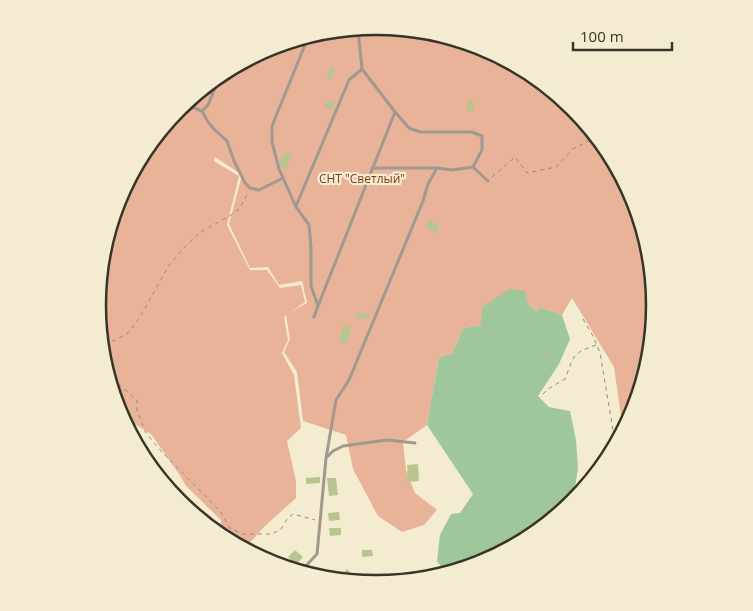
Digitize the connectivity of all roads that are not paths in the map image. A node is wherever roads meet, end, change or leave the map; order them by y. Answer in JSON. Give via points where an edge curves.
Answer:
{"nodes":[{"id":1,"x":359,"y":36,"type":"edge"},
{"id":2,"x":304,"y":45,"type":"edge"},
{"id":3,"x":362,"y":69,"type":"junction"},
{"id":4,"x":214,"y":89,"type":"edge"},
{"id":5,"x":192,"y":107,"type":"edge"},
{"id":6,"x":202,"y":111,"type":"junction"},
{"id":7,"x":395,"y":112,"type":"junction"},
{"id":8,"x":473,"y":167,"type":"junction"},
{"id":9,"x":372,"y":168,"type":"junction"},
{"id":10,"x":437,"y":168,"type":"junction"},
{"id":11,"x":283,"y":178,"type":"junction"},
{"id":12,"x":488,"y":181,"type":"road end"},
{"id":13,"x":296,"y":206,"type":"junction"},
{"id":14,"x":318,"y":306,"type":"junction"},
{"id":15,"x":314,"y":317,"type":"dead end"},
{"id":16,"x":415,"y":443,"type":"dead end"},
{"id":17,"x":326,"y":458,"type":"junction"},
{"id":18,"x":305,"y":567,"type":"edge"}],
"edges":[{"from":1,"to":3,"type":"lane"},
{"from":2,"to":11,"type":"lane","via":[[272,126],[272,142]]},
{"from":3,"to":7,"type":"lane"},
{"from":3,"to":13,"type":"lane","via":[[349,80]]},
{"from":4,"to":6,"type":"lane"},
{"from":5,"to":6,"type":"lane"},
{"from":6,"to":11,"type":"lane","via":[[214,130],[227,141],[234,162],[250,188],[259,190]]},
{"from":7,"to":8,"type":"lane","via":[[409,128],[420,132],[472,132],[482,136],[482,150]]},
{"from":7,"to":9,"type":"lane"},
{"from":8,"to":10,"type":"lane"},
{"from":8,"to":12,"type":"lane"},
{"from":9,"to":10,"type":"lane"},
{"from":9,"to":14,"type":"lane"},
{"from":10,"to":17,"type":"lane","via":[[350,380],[336,400]]},
{"from":11,"to":13,"type":"lane"},
{"from":13,"to":14,"type":"lane","via":[[309,225],[311,286]]},
{"from":14,"to":15,"type":"lane"},
{"from":16,"to":17,"type":"lane","via":[[387,440],[343,446]]},
{"from":17,"to":18,"type":"lane","via":[[317,554]]}]}
